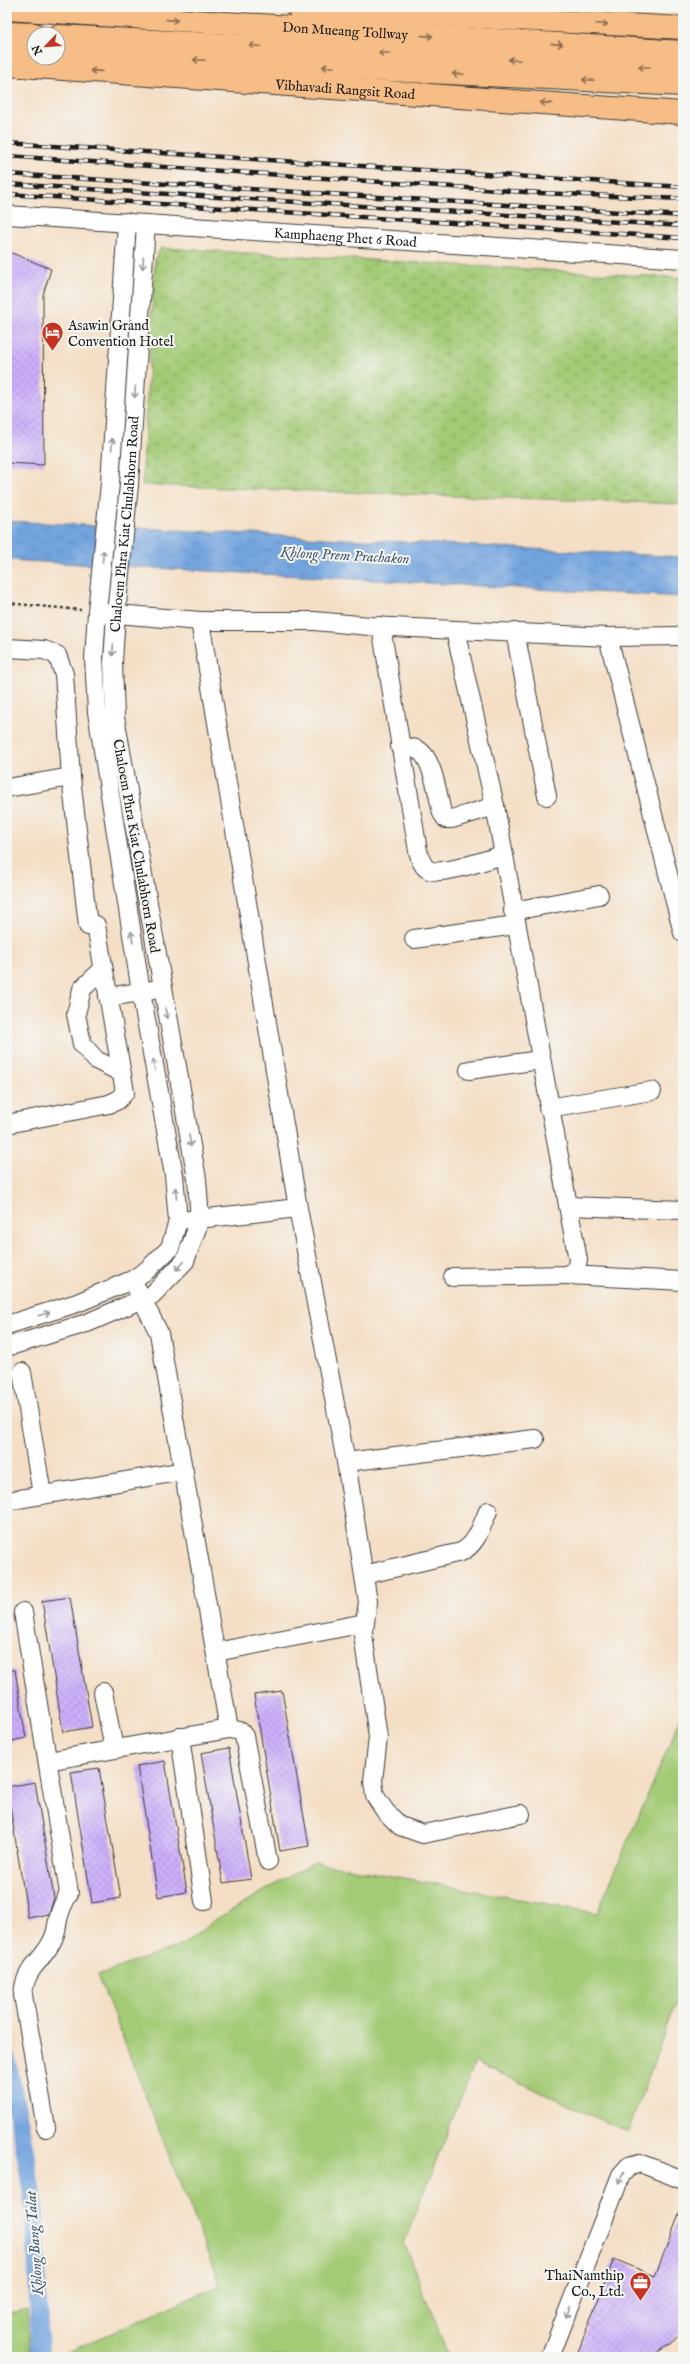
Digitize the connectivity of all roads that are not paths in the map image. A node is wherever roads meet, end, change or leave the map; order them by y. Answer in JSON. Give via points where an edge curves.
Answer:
{"nodes":[{"id":1,"x":297,"y":7,"type":"edge"},
{"id":2,"x":7,"y":9,"type":"edge"},
{"id":3,"x":683,"y":28,"type":"edge"},
{"id":4,"x":7,"y":33,"type":"edge"},
{"id":5,"x":26,"y":34,"type":"edge"},
{"id":6,"x":66,"y":36,"type":"edge"},
{"id":7,"x":7,"y":51,"type":"edge"},
{"id":8,"x":26,"y":52,"type":"edge"},
{"id":9,"x":683,"y":52,"type":"edge"},
{"id":10,"x":66,"y":53,"type":"edge"},
{"id":11,"x":7,"y":65,"type":"edge"},
{"id":12,"x":683,"y":69,"type":"edge"},
{"id":13,"x":683,"y":85,"type":"edge"},
{"id":14,"x":683,"y":113,"type":"edge"},
{"id":15,"x":7,"y":215,"type":"edge"},
{"id":16,"x":127,"y":222,"type":"junction"},
{"id":17,"x":146,"y":224,"type":"junction"},
{"id":18,"x":683,"y":259,"type":"edge"},
{"id":19,"x":98,"y":603,"type":"junction"},
{"id":20,"x":117,"y":605,"type":"junction"},
{"id":21,"x":200,"y":621,"type":"junction"},
{"id":22,"x":381,"y":626,"type":"junction"},
{"id":23,"x":454,"y":630,"type":"junction"},
{"id":24,"x":515,"y":632,"type":"junction"},
{"id":25,"x":683,"y":636,"type":"edge"},
{"id":26,"x":608,"y":637,"type":"junction"},
{"id":27,"x":7,"y":648,"type":"edge"},
{"id":28,"x":400,"y":747,"type":"junction"},
{"id":29,"x":71,"y":777,"type":"junction"},
{"id":30,"x":7,"y":788,"type":"edge"},
{"id":31,"x":547,"y":796,"type":"dead end"},
{"id":32,"x":495,"y":806,"type":"junction"},
{"id":33,"x":503,"y":855,"type":"junction"},
{"id":34,"x":599,"y":895,"type":"dead end"},
{"id":35,"x":514,"y":918,"type":"junction"},
{"id":36,"x":682,"y":924,"type":"edge"},
{"id":37,"x":414,"y":939,"type":"dead end"},
{"id":38,"x":103,"y":969,"type":"junction"},
{"id":39,"x":162,"y":989,"type":"junction"},
{"id":40,"x":141,"y":992,"type":"junction"},
{"id":41,"x":108,"y":997,"type":"junction"},
{"id":42,"x":540,"y":1060,"type":"junction"},
{"id":43,"x":469,"y":1070,"type":"dead end"},
{"id":44,"x":120,"y":1072,"type":"junction"},
{"id":45,"x":652,"y":1091,"type":"dead end"},
{"id":46,"x":548,"y":1108,"type":"junction"},
{"id":47,"x":7,"y":1124,"type":"edge"},
{"id":48,"x":568,"y":1206,"type":"junction"},
{"id":49,"x":298,"y":1208,"type":"junction"},
{"id":50,"x":683,"y":1210,"type":"edge"},
{"id":51,"x":200,"y":1220,"type":"junction"},
{"id":52,"x":178,"y":1221,"type":"junction"},
{"id":53,"x":568,"y":1275,"type":"junction"},
{"id":54,"x":453,"y":1277,"type":"dead end"},
{"id":55,"x":132,"y":1280,"type":"junction"},
{"id":56,"x":683,"y":1282,"type":"edge"},
{"id":57,"x":143,"y":1299,"type":"junction"},
{"id":58,"x":7,"y":1325,"type":"edge"},
{"id":59,"x":7,"y":1347,"type":"edge"},
{"id":60,"x":22,"y":1372,"type":"dead end"},
{"id":61,"x":535,"y":1439,"type":"dead end"},
{"id":62,"x":346,"y":1462,"type":"junction"},
{"id":63,"x":184,"y":1471,"type":"junction"},
{"id":64,"x":42,"y":1495,"type":"junction"},
{"id":65,"x":7,"y":1501,"type":"edge"},
{"id":66,"x":488,"y":1511,"type":"dead end"},
{"id":67,"x":364,"y":1575,"type":"junction"},
{"id":68,"x":23,"y":1612,"type":"dead end"},
{"id":69,"x":365,"y":1622,"type":"junction"},
{"id":70,"x":216,"y":1652,"type":"junction"},
{"id":71,"x":103,"y":1692,"type":"dead end"},
{"id":72,"x":229,"y":1729,"type":"junction"},
{"id":73,"x":180,"y":1737,"type":"junction"},
{"id":74,"x":114,"y":1749,"type":"junction"},
{"id":75,"x":48,"y":1760,"type":"junction"},
{"id":76,"x":521,"y":1814,"type":"dead end"},
{"id":77,"x":268,"y":1861,"type":"dead end"},
{"id":78,"x":204,"y":1901,"type":"dead end"},
{"id":79,"x":46,"y":2128,"type":"dead end"},
{"id":80,"x":683,"y":2180,"type":"edge"},
{"id":81,"x":550,"y":2357,"type":"edge"}],
"edges":[{"from":1,"to":3,"type":"main road","one_way":true},
{"from":2,"to":9,"type":"main road","name":"Don Mueang Tollway","one_way":true},
{"from":4,"to":5,"type":"main road"},
{"from":12,"to":6,"type":"main road","name":"Don Mueang Tollway","one_way":true},
{"from":7,"to":8,"type":"main road"},
{"from":13,"to":10,"type":"main road","name":"Vibhavadi Rangsit Road","one_way":true},
{"from":14,"to":11,"type":"main road","name":"Vibhavadi Rangsit Road","one_way":true},
{"from":15,"to":16,"type":"street","name":"Kamphaeng Phet 6 Road"},
{"from":16,"to":17,"type":"street","name":"Kamphaeng Phet 6 Road"},
{"from":19,"to":16,"type":"street","name":"Chaloem Phra Kiat Chulabhorn Road","one_way":true,"via":[[110,483]]},
{"from":17,"to":18,"type":"street","name":"Kamphaeng Phet 6 Road"},
{"from":17,"to":20,"type":"street","name":"Chaloem Phra Kiat Chulabhorn Road","one_way":true,"via":[[129,485]]},
{"from":19,"to":20,"type":"street"},
{"from":40,"to":19,"type":"street","name":"Chaloem Phra Kiat Chulabhorn Road","one_way":true,"via":[[97,712],[94,658]]},
{"from":20,"to":21,"type":"street"},
{"from":20,"to":39,"type":"street","name":"Chaloem Phra Kiat Chulabhorn Road","one_way":true,"via":[[113,662],[115,717]]},
{"from":21,"to":22,"type":"street","via":[[314,621]]},
{"from":21,"to":49,"type":"street"},
{"from":22,"to":23,"type":"street"},
{"from":22,"to":28,"type":"street"},
{"from":23,"to":24,"type":"street"},
{"from":23,"to":32,"type":"street"},
{"from":24,"to":26,"type":"street"},
{"from":24,"to":31,"type":"street"},
{"from":25,"to":26,"type":"street"},
{"from":26,"to":36,"type":"street"},
{"from":27,"to":29,"type":"street","via":[[44,650],[57,655],[64,674]]},
{"from":28,"to":32,"type":"street","via":[[417,749],[425,756],[446,819]]},
{"from":28,"to":33,"type":"street","via":[[418,851],[423,865],[432,871],[444,870]]},
{"from":29,"to":30,"type":"street"},
{"from":29,"to":38,"type":"street","via":[[88,926],[96,924]]},
{"from":32,"to":33,"type":"street"},
{"from":33,"to":35,"type":"street"},
{"from":34,"to":35,"type":"street"},
{"from":35,"to":37,"type":"street"},
{"from":35,"to":42,"type":"street"},
{"from":38,"to":41,"type":"street"},
{"from":38,"to":44,"type":"street","via":[[82,989],[76,1014],[82,1044],[96,1060]]},
{"from":39,"to":40,"type":"street"},
{"from":39,"to":51,"type":"street","name":"Chaloem Phra Kiat Chulabhorn Road","one_way":true,"via":[[197,1179]]},
{"from":40,"to":41,"type":"street"},
{"from":52,"to":40,"type":"street","name":"Chaloem Phra Kiat Chulabhorn Road","one_way":true,"via":[[174,1175]]},
{"from":41,"to":44,"type":"street"},
{"from":42,"to":43,"type":"street"},
{"from":42,"to":46,"type":"street"},
{"from":44,"to":47,"type":"street","via":[[125,1092],[118,1100]]},
{"from":45,"to":46,"type":"street"},
{"from":46,"to":48,"type":"street"},
{"from":48,"to":50,"type":"street"},
{"from":48,"to":53,"type":"street","via":[[578,1260],[576,1270]]},
{"from":49,"to":51,"type":"street"},
{"from":49,"to":62,"type":"street"},
{"from":51,"to":52,"type":"street"},
{"from":51,"to":57,"type":"street","name":"Chaloem Phra Kiat Chulabhorn Road","one_way":true,"via":[[185,1261],[152,1295]]},
{"from":52,"to":55,"type":"street","name":"Chaloem Phra Kiat Chulabhorn Road","via":[[170,1248],[147,1270]]},
{"from":53,"to":54,"type":"street"},
{"from":53,"to":56,"type":"street"},
{"from":55,"to":57,"type":"street"},
{"from":58,"to":55,"type":"street","name":"Chaloem Phra Kiat Chulabhorn Road","one_way":true,"via":[[77,1303]]},
{"from":57,"to":59,"type":"street","name":"Chaloem Phra Kiat Chulabhorn Road","via":[[87,1323]]},
{"from":57,"to":63,"type":"street","via":[[159,1333]]},
{"from":60,"to":64,"type":"street"},
{"from":61,"to":62,"type":"street"},
{"from":62,"to":67,"type":"street"},
{"from":63,"to":64,"type":"street"},
{"from":63,"to":70,"type":"street"},
{"from":64,"to":65,"type":"street"},
{"from":66,"to":67,"type":"street","via":[[476,1539],[469,1548]]},
{"from":67,"to":69,"type":"street","via":[[368,1602]]},
{"from":68,"to":75,"type":"street"},
{"from":69,"to":70,"type":"street"},
{"from":69,"to":76,"type":"street","via":[[363,1635],[378,1737],[373,1782],[375,1796],[385,1811],[400,1826],[423,1834]]},
{"from":70,"to":72,"type":"street"},
{"from":71,"to":74,"type":"street"},
{"from":72,"to":73,"type":"street"},
{"from":72,"to":77,"type":"street","via":[[240,1731],[244,1736]]},
{"from":73,"to":74,"type":"street"},
{"from":73,"to":78,"type":"street"},
{"from":74,"to":75,"type":"street"},
{"from":75,"to":79,"type":"street","via":[[68,1893],[54,1936],[45,1954],[28,1971],[24,1980],[23,1995]]},
{"from":80,"to":81,"type":"street","one_way":true,"via":[[640,2163],[629,2166],[621,2175]]}]}
